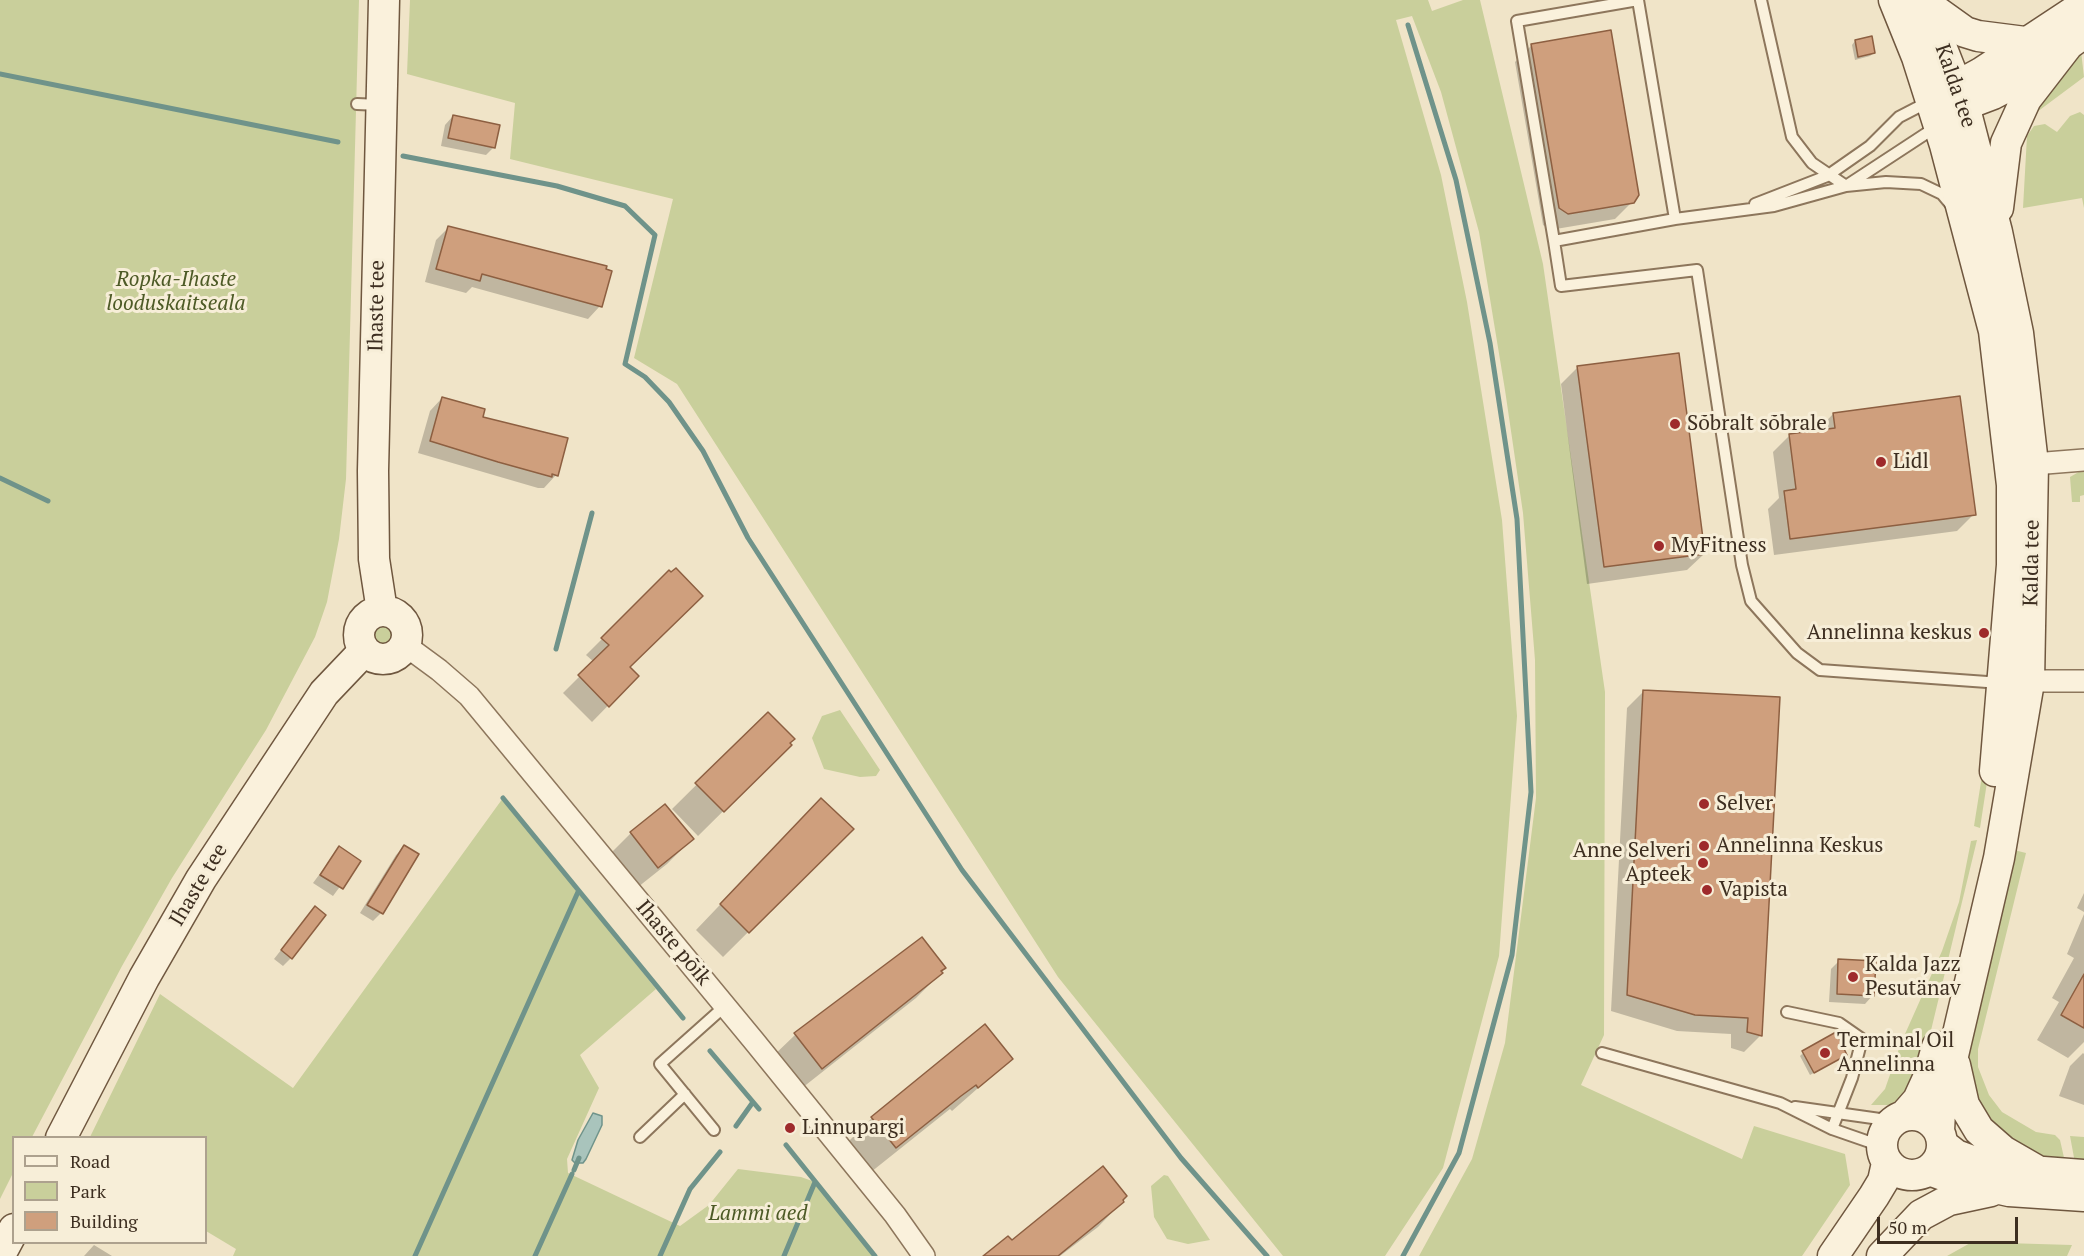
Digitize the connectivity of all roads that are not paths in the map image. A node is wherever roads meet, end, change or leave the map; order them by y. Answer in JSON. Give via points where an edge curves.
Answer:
{"nodes":[{"id":1,"x":384,"y":0,"type":"edge"},
{"id":2,"x":1761,"y":0,"type":"edge"},
{"id":3,"x":1894,"y":0,"type":"edge"},
{"id":4,"x":1924,"y":2,"type":"edge"},
{"id":5,"x":2084,"y":5,"type":"edge"},
{"id":6,"x":2076,"y":40,"type":"edge"},
{"id":7,"x":2025,"y":42,"type":"junction"},
{"id":8,"x":1948,"y":105,"type":"junction"},
{"id":9,"x":1827,"y":176,"type":"junction"},
{"id":10,"x":1846,"y":186,"type":"junction"},
{"id":11,"x":1743,"y":208,"type":"junction"},
{"id":12,"x":1676,"y":219,"type":"junction"},
{"id":13,"x":1983,"y":233,"type":"junction"},
{"id":14,"x":1554,"y":242,"type":"junction"},
{"id":15,"x":2084,"y":460,"type":"edge"},
{"id":16,"x":2022,"y":465,"type":"junction"},
{"id":17,"x":382,"y":611,"type":"junction"},
{"id":18,"x":405,"y":645,"type":"junction"},
{"id":19,"x":364,"y":651,"type":"junction"},
{"id":20,"x":2017,"y":681,"type":"junction"},
{"id":21,"x":2084,"y":681,"type":"edge"},
{"id":22,"x":725,"y":1006,"type":"junction"},
{"id":23,"x":1787,"y":1012,"type":"dead end"},
{"id":24,"x":1602,"y":1053,"type":"dead end"},
{"id":25,"x":1954,"y":1056,"type":"junction"},
{"id":26,"x":685,"y":1094,"type":"junction"},
{"id":27,"x":1786,"y":1106,"type":"junction"},
{"id":28,"x":1840,"y":1112,"type":"junction"},
{"id":29,"x":1832,"y":1129,"type":"junction"},
{"id":30,"x":714,"y":1130,"type":"dead end"},
{"id":31,"x":62,"y":1136,"type":"edge"},
{"id":32,"x":640,"y":1137,"type":"dead end"},
{"id":33,"x":1911,"y":1146,"type":"junction"},
{"id":34,"x":2036,"y":1170,"type":"junction"},
{"id":35,"x":2084,"y":1175,"type":"edge"},
{"id":36,"x":2009,"y":1191,"type":"junction"},
{"id":37,"x":2084,"y":1196,"type":"edge"},
{"id":38,"x":12,"y":1233,"type":"edge"},
{"id":39,"x":0,"y":1255,"type":"edge"},
{"id":40,"x":924,"y":1256,"type":"edge"},
{"id":41,"x":1833,"y":1256,"type":"edge"},
{"id":42,"x":1857,"y":1256,"type":"edge"},
{"id":43,"x":1882,"y":1256,"type":"edge"}],
"edges":[{"from":1,"to":17,"type":"street","name":"Ihaste tee","via":[[369,104],[374,559]]},
{"from":2,"to":9,"type":"lane","via":[[1792,137]]},
{"from":3,"to":8,"type":"street","name":"Kalda tee"},
{"from":4,"to":7,"type":"street","via":[[1965,32]]},
{"from":4,"to":8,"type":"street","name":"Kalda tee"},
{"from":5,"to":7,"type":"street"},
{"from":6,"to":8,"type":"street","via":[[2012,84]]},
{"from":6,"to":13,"type":"street","via":[[2026,99],[2006,143]]},
{"from":7,"to":8,"type":"street"},
{"from":8,"to":9,"type":"lane","via":[[1899,117],[1870,146]]},
{"from":8,"to":10,"type":"lane"},
{"from":8,"to":13,"type":"street","name":"Kalda tee"},
{"from":9,"to":10,"type":"lane"},
{"from":9,"to":11,"type":"lane"},
{"from":10,"to":11,"type":"lane","via":[[1774,206]]},
{"from":10,"to":13,"type":"lane","via":[[1921,184],[1942,194]]},
{"from":11,"to":12,"type":"lane"},
{"from":12,"to":14,"type":"lane"},
{"from":12,"to":14,"type":"lane","via":[[1638,0],[1517,21]]},
{"from":13,"to":16,"type":"street","name":"Kalda tee","via":[[2018,333]]},
{"from":14,"to":20,"type":"lane","via":[[1561,286],[1697,270],[1751,601],[1797,653],[1820,670]]},
{"from":15,"to":16,"type":"street"},
{"from":16,"to":20,"type":"street","name":"Kalda tee"},
{"from":16,"to":20,"type":"street","name":"Kalda tee","via":[[2012,513]]},
{"from":17,"to":18,"type":"street","via":[[403,621]]},
{"from":17,"to":19,"type":"street","via":[[362,622],[358,637]]},
{"from":18,"to":19,"type":"street","via":[[394,657],[386,659]]},
{"from":18,"to":22,"type":"street","name":"Ihaste põik","via":[[469,696]]},
{"from":19,"to":31,"type":"street","name":"Ihaste tee","via":[[324,693],[201,879]]},
{"from":20,"to":21,"type":"street"},
{"from":20,"to":25,"type":"street","name":"Kalda tee","via":[[1999,858]]},
{"from":20,"to":33,"type":"street","name":"Kalda tee","via":[[1998,753],[1979,867],[1948,1004],[1929,1076],[1918,1100]]},
{"from":22,"to":26,"type":"lane","via":[[660,1064]]},
{"from":22,"to":40,"type":"street","name":"Ihaste põik"},
{"from":23,"to":28,"type":"lane","via":[[1839,1023],[1862,1039]]},
{"from":24,"to":27,"type":"lane"},
{"from":25,"to":33,"type":"street","name":"Kalda tee","via":[[1940,1111]]},
{"from":25,"to":34,"type":"street","via":[[1964,1105],[1979,1130],[2003,1152]]},
{"from":26,"to":30,"type":"lane"},
{"from":26,"to":32,"type":"lane"},
{"from":27,"to":28,"type":"lane"},
{"from":27,"to":29,"type":"lane"},
{"from":28,"to":29,"type":"lane"},
{"from":28,"to":33,"type":"lane"},
{"from":29,"to":33,"type":"lane"},
{"from":33,"to":34,"type":"street","via":[[1956,1155],[1991,1168]]},
{"from":33,"to":36,"type":"street","via":[[1951,1178]]},
{"from":33,"to":41,"type":"street","name":"Kalda tee","via":[[1882,1181]]},
{"from":33,"to":42,"type":"street","name":"Kalda tee"},
{"from":34,"to":35,"type":"street"},
{"from":36,"to":37,"type":"street"},
{"from":36,"to":43,"type":"street","via":[[1949,1200],[1921,1215]]},
{"from":38,"to":39,"type":"street"}]}
